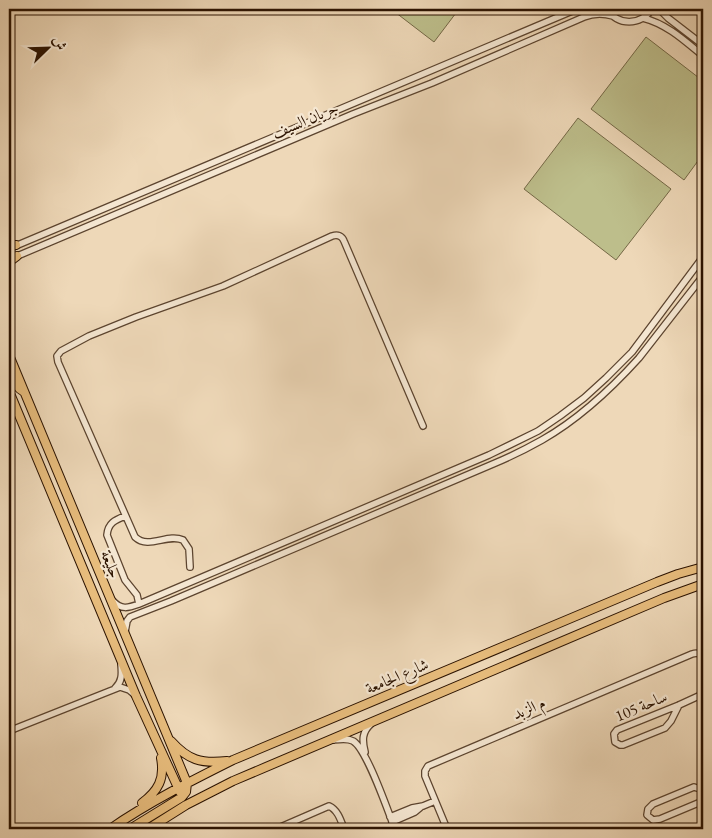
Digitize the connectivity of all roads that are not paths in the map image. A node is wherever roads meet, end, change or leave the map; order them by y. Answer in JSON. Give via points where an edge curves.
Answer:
{"nodes":[{"id":1,"x":577,"y":9,"type":"edge"},
{"id":2,"x":607,"y":9,"type":"edge"},
{"id":3,"x":652,"y":9,"type":"edge"},
{"id":4,"x":659,"y":9,"type":"edge"},
{"id":5,"x":613,"y":16,"type":"junction"},
{"id":6,"x":643,"y":18,"type":"junction"},
{"id":7,"x":703,"y":45,"type":"edge"},
{"id":8,"x":703,"y":56,"type":"edge"},
{"id":9,"x":427,"y":72,"type":"junction"},
{"id":10,"x":432,"y":83,"type":"junction"},
{"id":11,"x":349,"y":104,"type":"junction"},
{"id":12,"x":353,"y":114,"type":"junction"},
{"id":13,"x":11,"y":247,"type":"edge"},
{"id":14,"x":17,"y":256,"type":"joint"},
{"id":15,"x":703,"y":257,"type":"edge"},
{"id":16,"x":9,"y":261,"type":"edge"},
{"id":17,"x":703,"y":276,"type":"edge"},
{"id":18,"x":9,"y":356,"type":"edge"},
{"id":19,"x":9,"y":370,"type":"edge"},
{"id":20,"x":9,"y":391,"type":"edge"},
{"id":21,"x":24,"y":392,"type":"junction"},
{"id":22,"x":423,"y":426,"type":"dead end"},
{"id":23,"x":125,"y":516,"type":"junction"},
{"id":24,"x":190,"y":567,"type":"dead end"},
{"id":25,"x":703,"y":567,"type":"edge"},
{"id":26,"x":703,"y":584,"type":"edge"},
{"id":27,"x":110,"y":598,"type":"junction"},
{"id":28,"x":148,"y":600,"type":"junction"},
{"id":29,"x":139,"y":604,"type":"junction"},
{"id":30,"x":151,"y":608,"type":"junction"},
{"id":31,"x":124,"y":634,"type":"junction"},
{"id":32,"x":120,"y":658,"type":"junction"},
{"id":33,"x":703,"y":659,"type":"edge"},
{"id":34,"x":114,"y":689,"type":"junction"},
{"id":35,"x":703,"y":694,"type":"edge"},
{"id":36,"x":136,"y":696,"type":"junction"},
{"id":37,"x":679,"y":705,"type":"junction"},
{"id":38,"x":383,"y":717,"type":"junction"},
{"id":39,"x":9,"y":731,"type":"edge"},
{"id":40,"x":168,"y":738,"type":"junction"},
{"id":41,"x":324,"y":742,"type":"junction"},
{"id":42,"x":159,"y":746,"type":"junction"},
{"id":43,"x":233,"y":760,"type":"junction"},
{"id":44,"x":367,"y":761,"type":"junction"},
{"id":45,"x":187,"y":783,"type":"junction"},
{"id":46,"x":178,"y":788,"type":"junction"},
{"id":47,"x":703,"y":790,"type":"edge"},
{"id":48,"x":182,"y":797,"type":"junction"},
{"id":49,"x":703,"y":800,"type":"edge"},
{"id":50,"x":435,"y":801,"type":"junction"},
{"id":51,"x":186,"y":805,"type":"junction"},
{"id":52,"x":134,"y":813,"type":"junction"},
{"id":53,"x":391,"y":820,"type":"junction"},
{"id":54,"x":110,"y":829,"type":"edge"},
{"id":55,"x":130,"y":829,"type":"edge"},
{"id":56,"x":148,"y":829,"type":"edge"},
{"id":57,"x":276,"y":829,"type":"edge"},
{"id":58,"x":344,"y":829,"type":"edge"},
{"id":59,"x":395,"y":829,"type":"edge"},
{"id":60,"x":447,"y":829,"type":"edge"}],
"edges":[{"from":1,"to":9,"type":"street","name":"جريان السيف"},
{"from":2,"to":5,"type":"street"},
{"from":3,"to":6,"type":"street"},
{"from":4,"to":7,"type":"street"},
{"from":5,"to":6,"type":"street","name":"جريان السيف","via":[[626,22]]},
{"from":5,"to":10,"type":"street","name":"جريان السيف","via":[[591,14]]},
{"from":6,"to":8,"type":"street","via":[[663,26]]},
{"from":9,"to":10,"type":"street","via":[[433,75]]},
{"from":9,"to":11,"type":"street","name":"جريان السيف"},
{"from":10,"to":12,"type":"street","name":"جريان السيف"},
{"from":11,"to":12,"type":"street"},
{"from":11,"to":13,"type":"street","name":"جريان السيف"},
{"from":12,"to":14,"type":"street","name":"جريان السيف"},
{"from":14,"to":16,"type":"main road"},
{"from":15,"to":28,"type":"street","via":[[623,361],[584,398],[538,431],[489,455]]},
{"from":17,"to":30,"type":"street","via":[[630,368],[590,406],[543,439],[493,464]]},
{"from":18,"to":21,"type":"main road","name":"جليعة"},
{"from":19,"to":21,"type":"main road","via":[[16,386]]},
{"from":20,"to":32,"type":"main road","name":"جليعة"},
{"from":21,"to":27,"type":"main road","name":"جليعة"},
{"from":22,"to":23,"type":"street","via":[[344,241],[334,235],[223,286],[89,336],[58,354],[58,362]]},
{"from":23,"to":24,"type":"street","via":[[140,541],[183,540],[189,548]]},
{"from":23,"to":29,"type":"street","via":[[110,524],[107,535],[125,580],[137,595]]},
{"from":25,"to":43,"type":"main road","name":"شارع الجامعة","via":[[656,582]]},
{"from":26,"to":38,"type":"main road","name":"شارع الجامعة"},
{"from":27,"to":29,"type":"street","via":[[122,607]]},
{"from":27,"to":31,"type":"main road","name":"جليعة"},
{"from":28,"to":29,"type":"street"},
{"from":28,"to":30,"type":"street"},
{"from":30,"to":31,"type":"street","via":[[128,619]]},
{"from":31,"to":40,"type":"main road","name":"جليعة"},
{"from":32,"to":34,"type":"street","via":[[121,680]]},
{"from":32,"to":36,"type":"main road","name":"جليعة"},
{"from":33,"to":50,"type":"street","name":"م الزبد","via":[[700,654],[692,654],[428,766],[424,773]]},
{"from":34,"to":36,"type":"street","via":[[124,688]]},
{"from":34,"to":39,"type":"street"},
{"from":35,"to":37,"type":"street","name":"ساحة 105"},
{"from":36,"to":42,"type":"main road","name":"جليعة"},
{"from":37,"to":37,"type":"street","name":"ساحة 105","via":[[616,730],[615,742],[622,745],[665,728]]},
{"from":38,"to":41,"type":"main road","name":"شارع الجامعة"},
{"from":38,"to":44,"type":"street","via":[[369,725],[363,736]]},
{"from":40,"to":43,"type":"main road","via":[[185,754],[200,762]]},
{"from":40,"to":45,"type":"main road","name":"جليعة"},
{"from":41,"to":44,"type":"street","via":[[352,741],[362,750]]},
{"from":41,"to":51,"type":"main road","name":"شارع الجامعة"},
{"from":42,"to":46,"type":"main road","name":"جليعة"},
{"from":42,"to":52,"type":"main road","via":[[162,765],[159,785]]},
{"from":43,"to":45,"type":"main road","name":"شارع الجامعة"},
{"from":44,"to":53,"type":"street"},
{"from":45,"to":46,"type":"main road","name":"شارع الجامعة"},
{"from":45,"to":48,"type":"main road"},
{"from":46,"to":48,"type":"main road","name":"جليعة"},
{"from":46,"to":52,"type":"main road","name":"شارع الجامعة"},
{"from":47,"to":49,"type":"street","via":[[694,787],[653,804],[647,816],[656,820]]},
{"from":48,"to":51,"type":"main road","name":"جليعة"},
{"from":48,"to":55,"type":"main road"},
{"from":50,"to":53,"type":"street","via":[[412,808]]},
{"from":50,"to":60,"type":"street","name":"م الزبد"},
{"from":51,"to":56,"type":"main road","name":"شارع الجامعة"},
{"from":52,"to":54,"type":"main road","name":"شارع الجامعة"},
{"from":53,"to":59,"type":"street"},
{"from":57,"to":58,"type":"street","via":[[329,806],[337,812]]}]}
